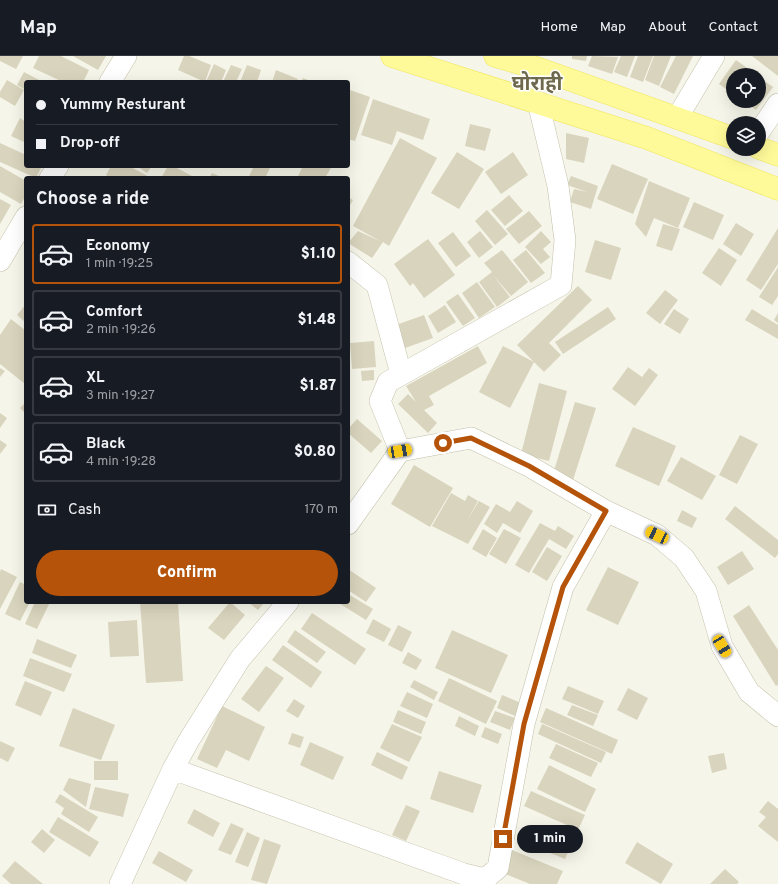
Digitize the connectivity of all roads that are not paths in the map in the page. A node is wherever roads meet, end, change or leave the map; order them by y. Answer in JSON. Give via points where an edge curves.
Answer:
{"nodes":[{"id":1,"x":126,"y":56,"type":"edge"},
{"id":2,"x":392,"y":56,"type":"edge"},
{"id":3,"x":494,"y":56,"type":"edge"},
{"id":4,"x":714,"y":56,"type":"edge"},
{"id":5,"x":537,"y":65,"type":"edge"},
{"id":6,"x":111,"y":80,"type":"edge"},
{"id":7,"x":537,"y":102,"type":"junction"},
{"id":8,"x":778,"y":104,"type":"edge"},
{"id":9,"x":677,"y":118,"type":"junction"},
{"id":10,"x":766,"y":122,"type":"edge"},
{"id":11,"x":726,"y":136,"type":"edge"},
{"id":12,"x":766,"y":151,"type":"edge"},
{"id":13,"x":778,"y":155,"type":"edge"},
{"id":14,"x":778,"y":189,"type":"edge"},
{"id":15,"x":24,"y":225,"type":"edge"},
{"id":16,"x":19,"y":246,"type":"edge"},
{"id":17,"x":0,"y":261,"type":"edge"},
{"id":18,"x":350,"y":264,"type":"edge"},
{"id":19,"x":401,"y":374,"type":"junction"},
{"id":20,"x":400,"y":451,"type":"junction"},
{"id":21,"x":606,"y":511,"type":"junction"},
{"id":22,"x":350,"y":521,"type":"edge"},
{"id":23,"x":286,"y":604,"type":"edge"},
{"id":24,"x":778,"y":716,"type":"edge"},
{"id":25,"x":173,"y":769,"type":"junction"},
{"id":26,"x":485,"y":882,"type":"edge"},
{"id":27,"x":120,"y":884,"type":"edge"}],
"edges":[{"from":1,"to":6,"type":"street"},
{"from":2,"to":7,"type":"main road"},
{"from":3,"to":5,"type":"main road"},
{"from":4,"to":9,"type":"street"},
{"from":5,"to":7,"type":"main road"},
{"from":5,"to":9,"type":"main road"},
{"from":7,"to":14,"type":"main road","via":[[647,138]]},
{"from":7,"to":19,"type":"street","via":[[558,186],[565,240],[561,285]]},
{"from":8,"to":10,"type":"street"},
{"from":9,"to":11,"type":"main road"},
{"from":12,"to":13,"type":"main road"},
{"from":15,"to":16,"type":"street"},
{"from":16,"to":17,"type":"street"},
{"from":18,"to":19,"type":"street","via":[[377,285]]},
{"from":19,"to":20,"type":"street","via":[[388,382],[380,401]]},
{"from":20,"to":21,"type":"street","via":[[471,438],[529,466]]},
{"from":20,"to":22,"type":"street"},
{"from":21,"to":24,"type":"street","via":[[657,535],[684,558],[706,591],[722,646],[749,692]]},
{"from":21,"to":26,"type":"street","via":[[563,587],[524,724],[498,868]]},
{"from":23,"to":25,"type":"street","via":[[240,659]]},
{"from":25,"to":26,"type":"street"},
{"from":25,"to":27,"type":"street"}]}
